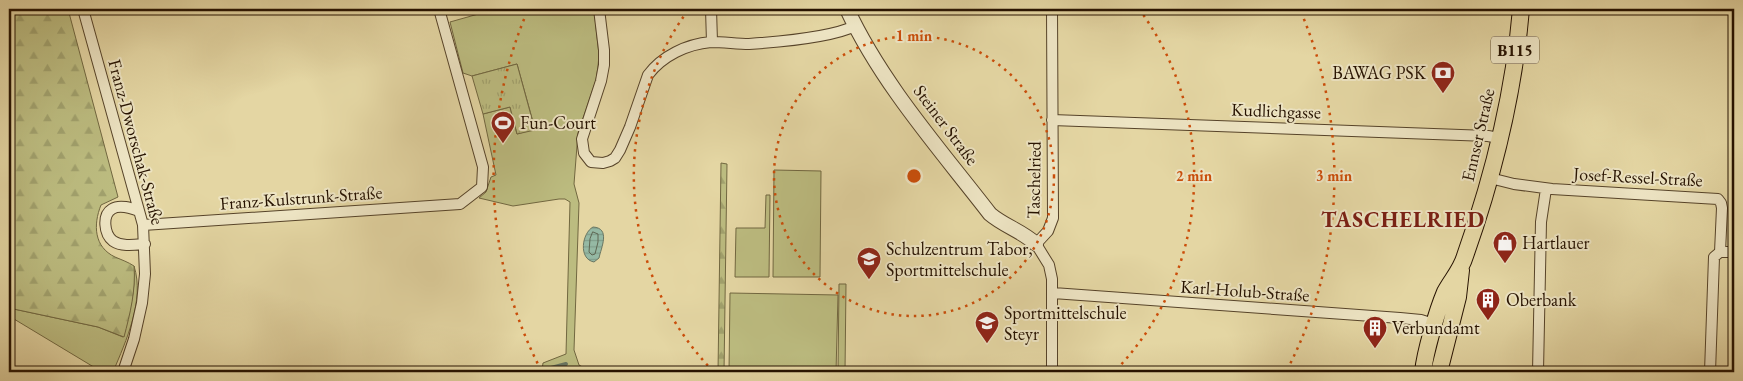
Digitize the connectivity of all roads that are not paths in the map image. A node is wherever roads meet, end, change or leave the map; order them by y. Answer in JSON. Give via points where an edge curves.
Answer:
{"nodes":[{"id":1,"x":83,"y":9,"type":"edge"},
{"id":2,"x":439,"y":9,"type":"edge"},
{"id":3,"x":599,"y":9,"type":"edge"},
{"id":4,"x":711,"y":9,"type":"edge"},
{"id":5,"x":847,"y":9,"type":"edge"},
{"id":6,"x":1521,"y":9,"type":"edge"},
{"id":7,"x":1052,"y":12,"type":"edge"},
{"id":8,"x":855,"y":26,"type":"junction"},
{"id":9,"x":712,"y":42,"type":"junction"},
{"id":10,"x":1052,"y":120,"type":"junction"},
{"id":11,"x":1499,"y":138,"type":"junction"},
{"id":12,"x":1490,"y":178,"type":"junction"},
{"id":13,"x":1546,"y":189,"type":"junction"},
{"id":14,"x":139,"y":211,"type":"junction"},
{"id":15,"x":143,"y":224,"type":"junction"},
{"id":16,"x":144,"y":244,"type":"junction"},
{"id":17,"x":1036,"y":244,"type":"junction"},
{"id":18,"x":1720,"y":252,"type":"junction"},
{"id":19,"x":1734,"y":252,"type":"edge"},
{"id":20,"x":1461,"y":268,"type":"junction"},
{"id":21,"x":1053,"y":293,"type":"junction"},
{"id":22,"x":1434,"y":324,"type":"junction"},
{"id":23,"x":122,"y":372,"type":"edge"},
{"id":24,"x":1052,"y":372,"type":"edge"},
{"id":25,"x":1423,"y":372,"type":"edge"},
{"id":26,"x":1439,"y":372,"type":"edge"},
{"id":27,"x":1538,"y":372,"type":"edge"},
{"id":28,"x":1710,"y":372,"type":"edge"}],
"edges":[{"from":1,"to":14,"type":"street","name":"Franz-Dworschak-Straße"},
{"from":2,"to":15,"type":"street","name":"Franz-Kulstrunk-Straße","via":[[483,167],[482,187],[460,204]]},
{"from":3,"to":9,"type":"street","via":[[604,65],[582,139],[584,153],[595,164],[610,161],[620,150],[653,68],[681,50]]},
{"from":4,"to":9,"type":"street"},
{"from":5,"to":8,"type":"street","name":"Steiner Straße"},
{"from":6,"to":11,"type":"main road","name":"Ennser Straße","number":"B115"},
{"from":7,"to":10,"type":"street","name":"Taschelried"},
{"from":8,"to":9,"type":"street","via":[[838,33],[764,43]]},
{"from":8,"to":17,"type":"street","name":"Steiner Straße","via":[[890,81],[990,214]]},
{"from":10,"to":11,"type":"street","name":"Kudlichgasse"},
{"from":10,"to":17,"type":"street","name":"Taschelried","via":[[1054,218]]},
{"from":11,"to":12,"type":"main road","name":"Ennser Straße","number":"B115"},
{"from":12,"to":13,"type":"street","name":"Josef-Ressel-Straße"},
{"from":12,"to":20,"type":"main road","name":"Ennser Straße","number":"B115"},
{"from":13,"to":18,"type":"street","name":"Josef-Ressel-Straße","via":[[1718,199],[1722,208]]},
{"from":13,"to":27,"type":"street","via":[[1541,222]]},
{"from":14,"to":15,"type":"street","name":"Franz-Dworschak-Straße"},
{"from":14,"to":16,"type":"street","via":[[120,207],[112,209],[108,213],[106,228],[114,241]]},
{"from":15,"to":16,"type":"street","name":"Franz-Dworschak-Straße"},
{"from":16,"to":23,"type":"street","name":"Franz-Dworschak-Straße","via":[[142,303]]},
{"from":17,"to":21,"type":"street","name":"Taschelried","via":[[1049,265]]},
{"from":18,"to":19,"type":"street"},
{"from":18,"to":28,"type":"street","via":[[1714,257]]},
{"from":20,"to":22,"type":"main road","name":"Ennser Straße","number":"B115","via":[[1446,292]]},
{"from":20,"to":26,"type":"main road","name":"Ennser Straße","number":"B115","via":[[1458,297]]},
{"from":21,"to":22,"type":"street","name":"Karl-Holub-Straße","via":[[1411,319]]},
{"from":21,"to":24,"type":"street","name":"Taschelried"},
{"from":22,"to":25,"type":"main road","name":"Ennser Straße","number":"B115"}]}
